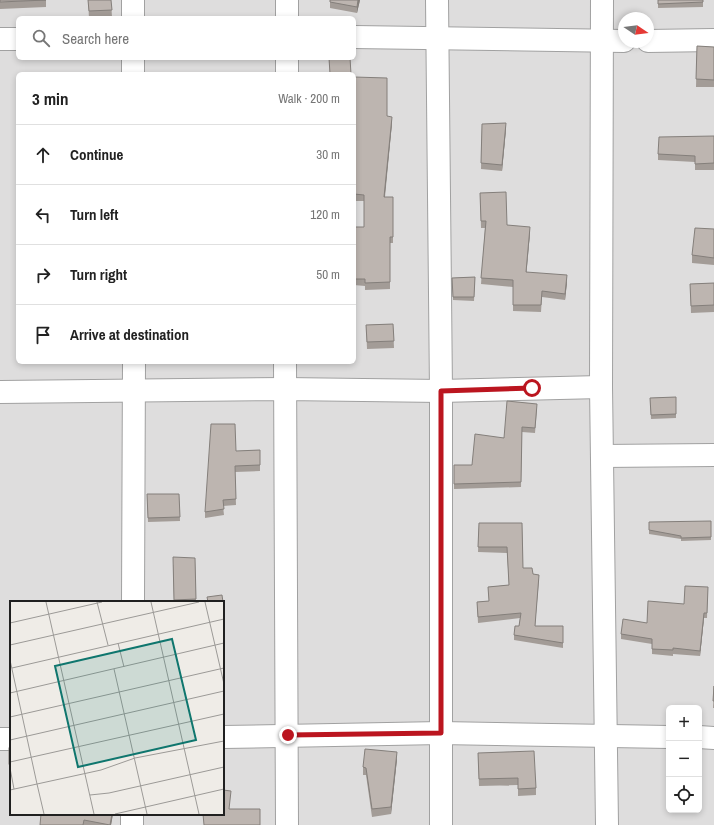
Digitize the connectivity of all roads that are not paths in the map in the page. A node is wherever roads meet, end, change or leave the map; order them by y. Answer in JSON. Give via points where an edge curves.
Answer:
{"nodes":[{"id":1,"x":133,"y":0,"type":"edge"},
{"id":2,"x":287,"y":0,"type":"edge"},
{"id":3,"x":437,"y":0,"type":"edge"},
{"id":4,"x":602,"y":0,"type":"edge"},
{"id":5,"x":133,"y":16,"type":"edge"},
{"id":6,"x":287,"y":16,"type":"edge"},
{"id":7,"x":356,"y":37,"type":"edge"},
{"id":8,"x":436,"y":37,"type":"junction"},
{"id":9,"x":0,"y":39,"type":"edge"},
{"id":10,"x":16,"y":39,"type":"edge"},
{"id":11,"x":714,"y":40,"type":"edge"},
{"id":12,"x":618,"y":41,"type":"edge"},
{"id":13,"x":654,"y":41,"type":"edge"},
{"id":14,"x":602,"y":42,"type":"junction"},
{"id":15,"x":133,"y":60,"type":"edge"},
{"id":16,"x":287,"y":60,"type":"edge"},
{"id":17,"x":133,"y":72,"type":"edge"},
{"id":18,"x":287,"y":72,"type":"edge"},
{"id":19,"x":134,"y":364,"type":"edge"},
{"id":20,"x":285,"y":364,"type":"edge"},
{"id":21,"x":601,"y":387,"type":"junction"},
{"id":22,"x":285,"y":390,"type":"junction"},
{"id":23,"x":134,"y":391,"type":"junction"},
{"id":24,"x":441,"y":391,"type":"junction"},
{"id":25,"x":0,"y":392,"type":"edge"},
{"id":26,"x":714,"y":455,"type":"edge"},
{"id":27,"x":602,"y":456,"type":"junction"},
{"id":28,"x":133,"y":601,"type":"edge"},
{"id":29,"x":441,"y":733,"type":"junction"},
{"id":30,"x":288,"y":735,"type":"junction"},
{"id":31,"x":607,"y":735,"type":"junction"},
{"id":32,"x":224,"y":737,"type":"edge"},
{"id":33,"x":666,"y":737,"type":"edge"},
{"id":34,"x":702,"y":737,"type":"edge"},
{"id":35,"x":0,"y":738,"type":"edge"},
{"id":36,"x":714,"y":738,"type":"edge"},
{"id":37,"x":10,"y":739,"type":"edge"},
{"id":38,"x":287,"y":825,"type":"edge"},
{"id":39,"x":441,"y":825,"type":"edge"},
{"id":40,"x":607,"y":825,"type":"edge"}],
"edges":[{"from":1,"to":5,"type":"street"},
{"from":2,"to":6,"type":"street"},
{"from":3,"to":8,"type":"street"},
{"from":4,"to":14,"type":"street"},
{"from":7,"to":8,"type":"street"},
{"from":8,"to":14,"type":"street"},
{"from":8,"to":24,"type":"street"},
{"from":9,"to":10,"type":"street"},
{"from":11,"to":13,"type":"street"},
{"from":12,"to":14,"type":"street"},
{"from":14,"to":21,"type":"street"},
{"from":15,"to":17,"type":"street"},
{"from":16,"to":18,"type":"street"},
{"from":19,"to":23,"type":"street"},
{"from":20,"to":22,"type":"street"},
{"from":21,"to":24,"type":"street"},
{"from":21,"to":27,"type":"street"},
{"from":22,"to":23,"type":"street"},
{"from":22,"to":24,"type":"street"},
{"from":22,"to":30,"type":"street"},
{"from":23,"to":25,"type":"street"},
{"from":23,"to":28,"type":"street"},
{"from":24,"to":29,"type":"street"},
{"from":26,"to":27,"type":"street"},
{"from":27,"to":31,"type":"street"},
{"from":29,"to":30,"type":"street"},
{"from":29,"to":31,"type":"street"},
{"from":29,"to":39,"type":"street"},
{"from":30,"to":32,"type":"street"},
{"from":30,"to":38,"type":"street"},
{"from":31,"to":33,"type":"street"},
{"from":31,"to":40,"type":"street"},
{"from":34,"to":36,"type":"street"},
{"from":35,"to":37,"type":"street"}]}
